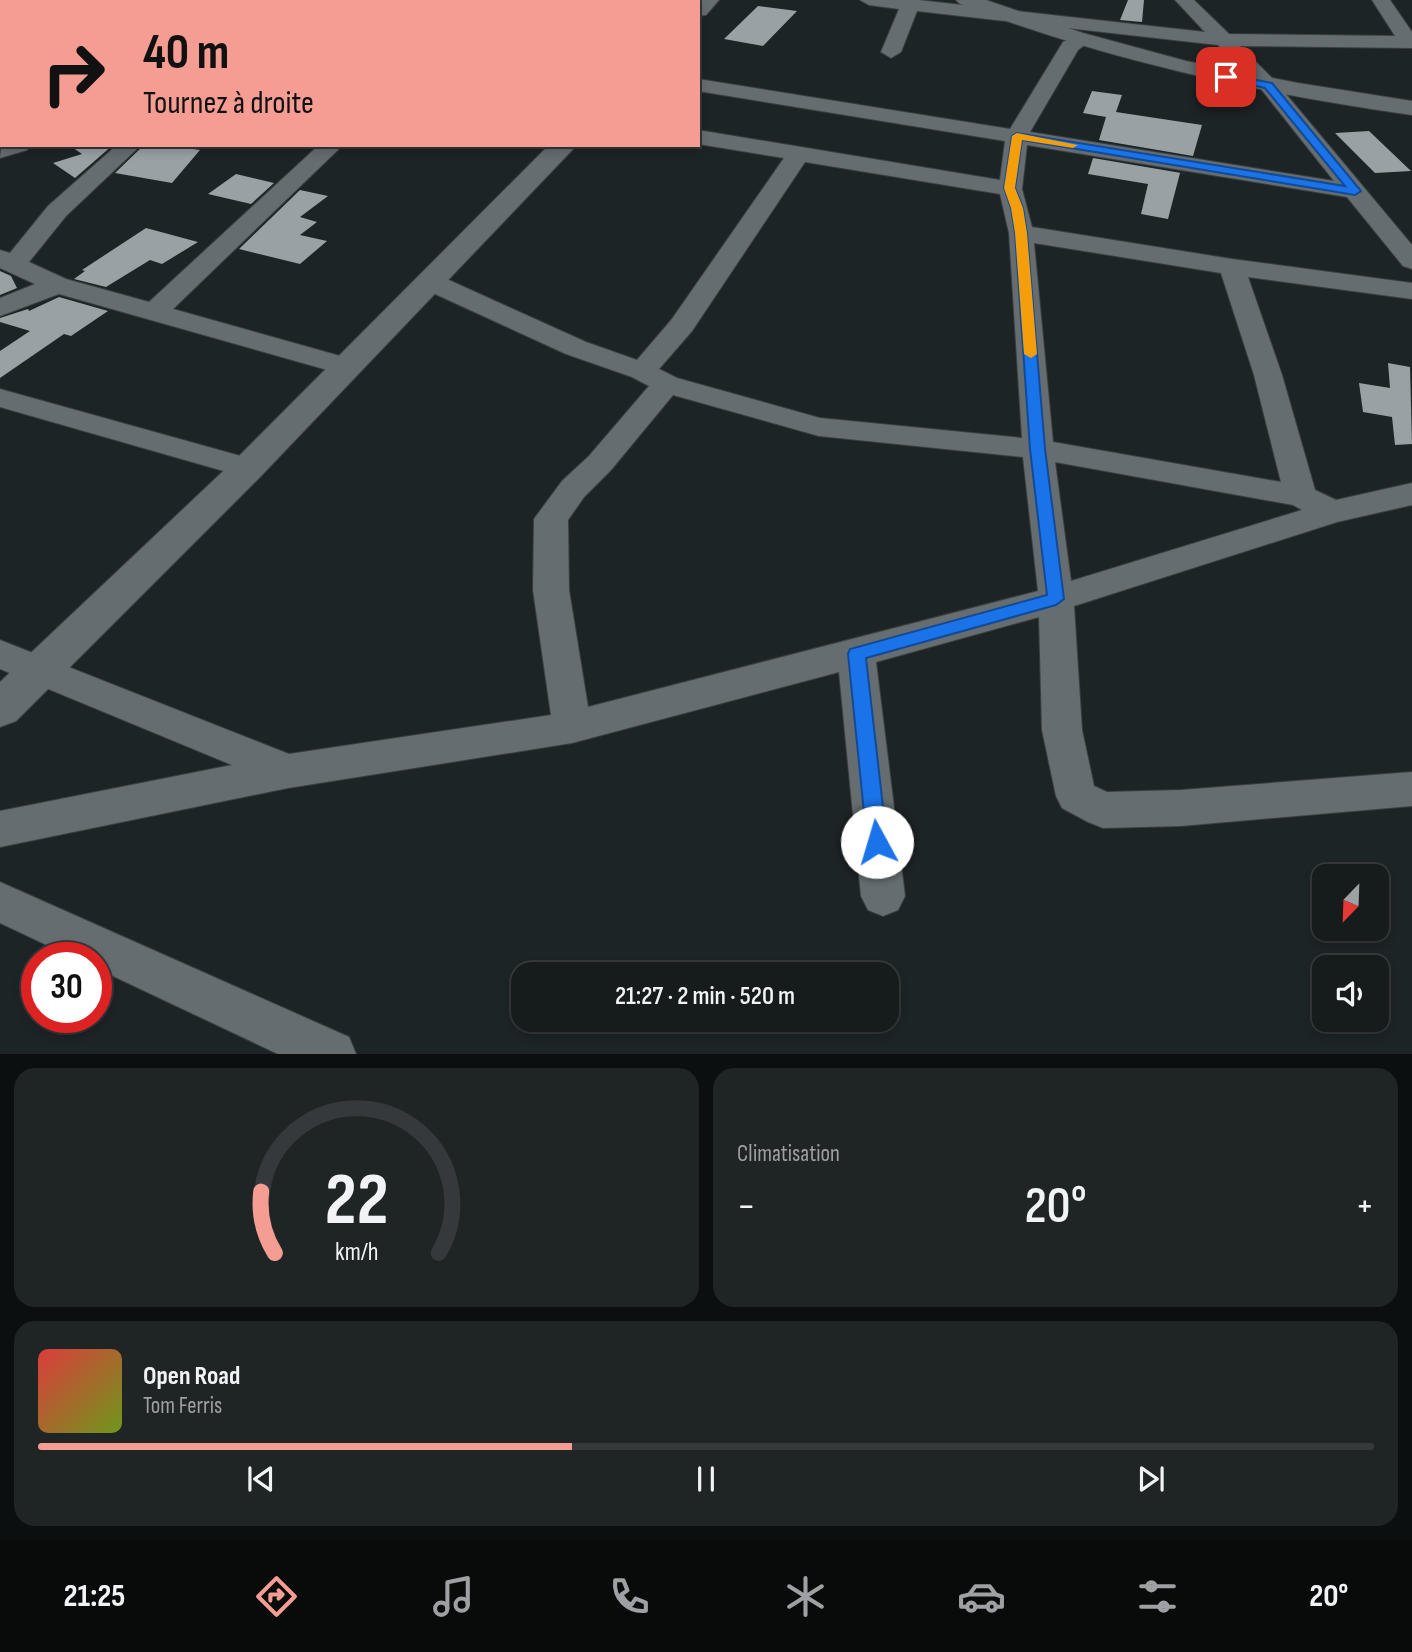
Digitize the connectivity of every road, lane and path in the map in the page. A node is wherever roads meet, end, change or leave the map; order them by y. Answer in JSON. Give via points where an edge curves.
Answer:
{"nodes":[{"id":1,"x":869,"y":0,"type":"edge"},
{"id":2,"x":967,"y":0,"type":"edge"},
{"id":3,"x":1184,"y":0,"type":"edge"},
{"id":4,"x":1381,"y":0,"type":"edge"},
{"id":5,"x":910,"y":4,"type":"junction"},
{"id":6,"x":1000,"y":13,"type":"junction"},
{"id":7,"x":1082,"y":39,"type":"junction"},
{"id":8,"x":1223,"y":40,"type":"junction"},
{"id":9,"x":1410,"y":42,"type":"edge"},
{"id":10,"x":891,"y":52,"type":"dead end"},
{"id":11,"x":700,"y":85,"type":"edge"},
{"id":12,"x":1268,"y":85,"type":"junction"},
{"id":13,"x":1412,"y":108,"type":"edge"},
{"id":14,"x":1017,"y":136,"type":"junction"},
{"id":15,"x":700,"y":137,"type":"edge"},
{"id":16,"x":128,"y":147,"type":"edge"},
{"id":17,"x":330,"y":147,"type":"edge"},
{"id":18,"x":562,"y":147,"type":"edge"},
{"id":19,"x":799,"y":155,"type":"junction"},
{"id":20,"x":1010,"y":188,"type":"junction"},
{"id":21,"x":1355,"y":191,"type":"junction"},
{"id":22,"x":1021,"y":233,"type":"junction"},
{"id":23,"x":1412,"y":261,"type":"edge"},
{"id":24,"x":6,"y":262,"type":"edge"},
{"id":25,"x":1233,"y":267,"type":"junction"},
{"id":26,"x":431,"y":282,"type":"junction"},
{"id":27,"x":57,"y":285,"type":"junction"},
{"id":28,"x":1412,"y":291,"type":"edge"},
{"id":29,"x":0,"y":308,"type":"edge"},
{"id":30,"x":155,"y":311,"type":"junction"},
{"id":31,"x":348,"y":367,"type":"junction"},
{"id":32,"x":655,"y":378,"type":"junction"},
{"id":33,"x":0,"y":398,"type":"edge"},
{"id":34,"x":1038,"y":449,"type":"junction"},
{"id":35,"x":248,"y":468,"type":"junction"},
{"id":36,"x":1412,"y":494,"type":"edge"},
{"id":37,"x":1316,"y":504,"type":"junction"},
{"id":38,"x":1056,"y":599,"type":"junction"},
{"id":39,"x":0,"y":654,"type":"edge"},
{"id":40,"x":856,"y":654,"type":"junction"},
{"id":41,"x":39,"y":671,"type":"junction"},
{"id":42,"x":0,"y":709,"type":"edge"},
{"id":43,"x":572,"y":727,"type":"junction"},
{"id":44,"x":288,"y":771,"type":"junction"},
{"id":45,"x":1412,"y":789,"type":"edge"},
{"id":46,"x":0,"y":829,"type":"edge"},
{"id":47,"x":883,"y":896,"type":"dead end"},
{"id":48,"x":0,"y":902,"type":"edge"},
{"id":49,"x":332,"y":1054,"type":"edge"}],
"edges":[{"from":1,"to":5,"type":"street"},
{"from":2,"to":6,"type":"street"},
{"from":3,"to":8,"type":"street"},
{"from":4,"to":9,"type":"street"},
{"from":5,"to":6,"type":"street"},
{"from":5,"to":10,"type":"street"},
{"from":6,"to":7,"type":"street"},
{"from":6,"to":8,"type":"street"},
{"from":7,"to":12,"type":"street","via":[[1147,60]]},
{"from":7,"to":14,"type":"street","via":[[1070,46]]},
{"from":8,"to":9,"type":"street"},
{"from":8,"to":12,"type":"street"},
{"from":11,"to":14,"type":"street"},
{"from":12,"to":13,"type":"street"},
{"from":12,"to":21,"type":"street"},
{"from":14,"to":20,"type":"street"},
{"from":14,"to":21,"type":"street"},
{"from":15,"to":19,"type":"street"},
{"from":16,"to":24,"type":"street"},
{"from":17,"to":30,"type":"street"},
{"from":18,"to":26,"type":"street"},
{"from":19,"to":20,"type":"street"},
{"from":19,"to":32,"type":"street","via":[[682,325]]},
{"from":20,"to":22,"type":"street"},
{"from":21,"to":23,"type":"street"},
{"from":22,"to":25,"type":"street"},
{"from":22,"to":34,"type":"street"},
{"from":24,"to":27,"type":"street"},
{"from":25,"to":28,"type":"street"},
{"from":25,"to":37,"type":"street"},
{"from":26,"to":31,"type":"street"},
{"from":26,"to":32,"type":"street","via":[[576,348]]},
{"from":27,"to":29,"type":"street"},
{"from":27,"to":30,"type":"street"},
{"from":30,"to":31,"type":"street"},
{"from":31,"to":35,"type":"street"},
{"from":32,"to":34,"type":"street","via":[[819,427]]},
{"from":32,"to":43,"type":"street","via":[[600,463],[551,519],[551,590]]},
{"from":33,"to":35,"type":"street"},
{"from":34,"to":37,"type":"street"},
{"from":34,"to":38,"type":"street"},
{"from":35,"to":41,"type":"street"},
{"from":36,"to":37,"type":"street"},
{"from":37,"to":38,"type":"street"},
{"from":38,"to":40,"type":"street"},
{"from":38,"to":45,"type":"street","via":[[1062,730],[1076,796],[1103,810]]},
{"from":39,"to":41,"type":"street"},
{"from":40,"to":43,"type":"street"},
{"from":40,"to":47,"type":"street"},
{"from":41,"to":42,"type":"street"},
{"from":41,"to":44,"type":"street"},
{"from":43,"to":44,"type":"street"},
{"from":44,"to":46,"type":"street"},
{"from":48,"to":49,"type":"street"}]}
